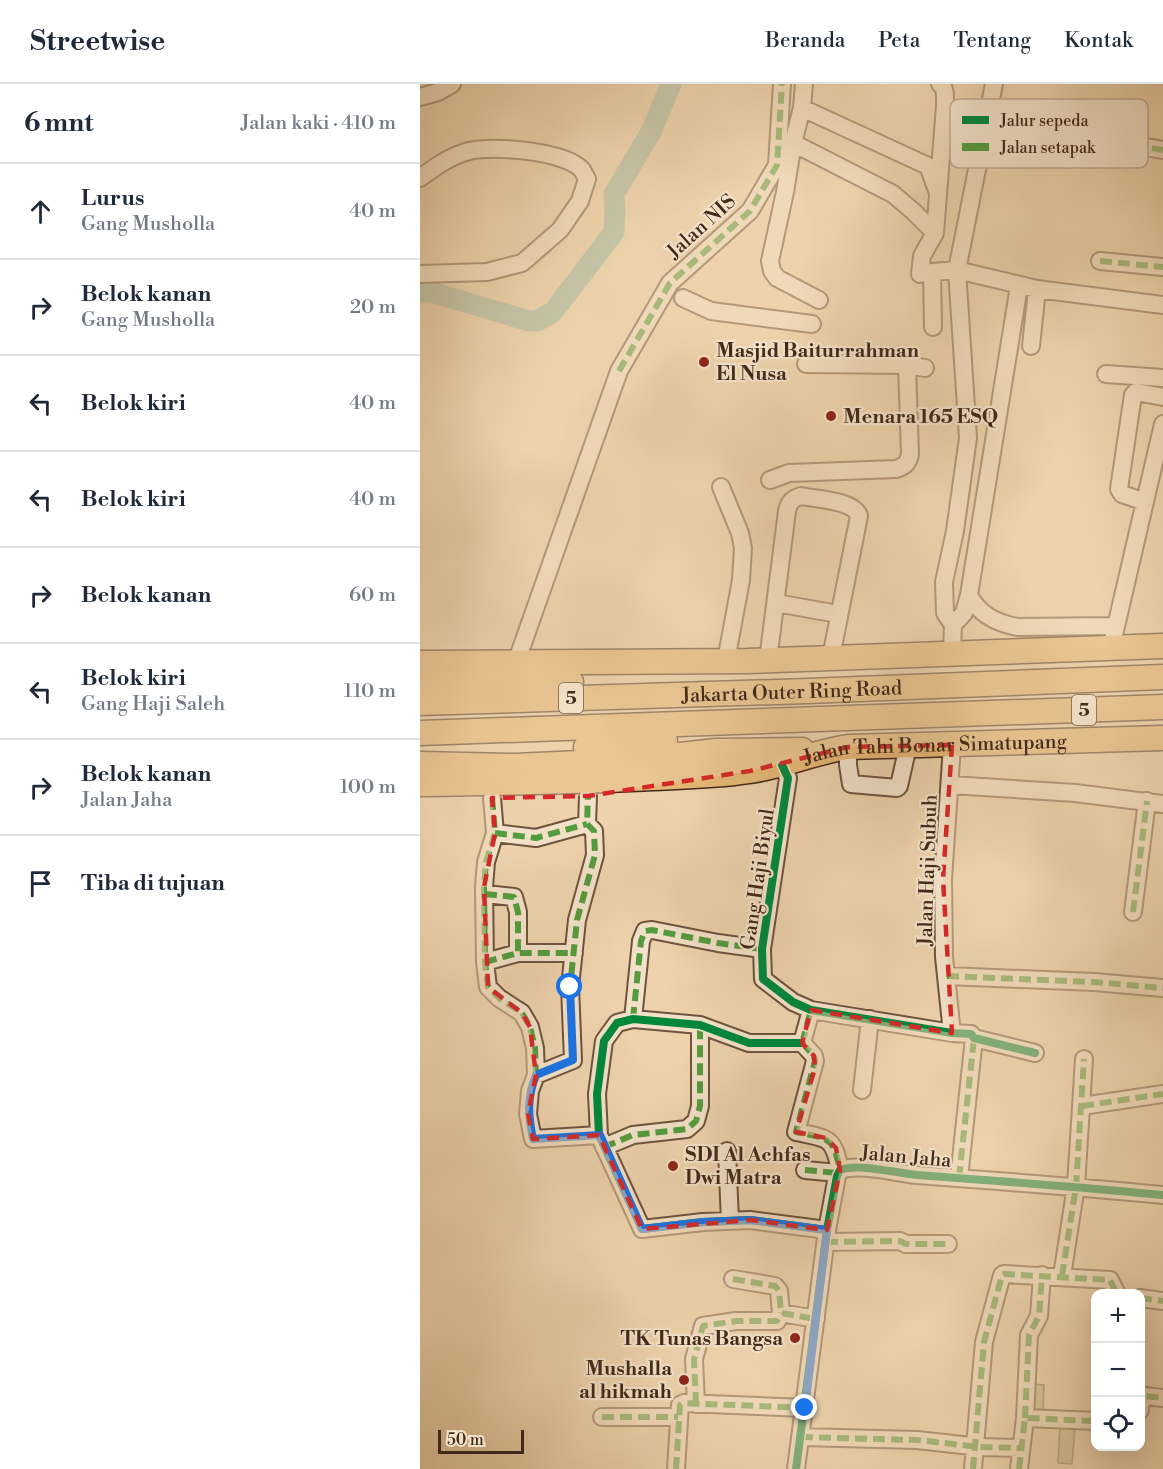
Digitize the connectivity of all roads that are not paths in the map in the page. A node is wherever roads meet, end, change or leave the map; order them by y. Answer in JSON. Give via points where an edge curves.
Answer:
{"nodes":[{"id":1,"x":452,"y":84,"type":"edge"},
{"id":2,"x":782,"y":84,"type":"edge"},
{"id":3,"x":804,"y":84,"type":"edge"},
{"id":4,"x":940,"y":84,"type":"edge"},
{"id":5,"x":994,"y":84,"type":"edge"},
{"id":6,"x":420,"y":97,"type":"edge"},
{"id":7,"x":991,"y":99,"type":"edge"},
{"id":8,"x":802,"y":108,"type":"junction"},
{"id":9,"x":793,"y":143,"type":"junction"},
{"id":10,"x":1148,"y":147,"type":"edge"},
{"id":11,"x":1163,"y":150,"type":"edge"},
{"id":12,"x":977,"y":168,"type":"edge"},
{"id":13,"x":420,"y":178,"type":"edge"},
{"id":14,"x":938,"y":193,"type":"junction"},
{"id":15,"x":935,"y":233,"type":"junction"},
{"id":16,"x":1100,"y":261,"type":"dead end"},
{"id":17,"x":1163,"y":267,"type":"edge"},
{"id":18,"x":957,"y":270,"type":"junction"},
{"id":19,"x":420,"y":274,"type":"edge"},
{"id":20,"x":920,"y":274,"type":"dead end"},
{"id":21,"x":1018,"y":286,"type":"junction"},
{"id":22,"x":1037,"y":289,"type":"junction"},
{"id":23,"x":683,"y":298,"type":"dead end"},
{"id":24,"x":819,"y":300,"type":"dead end"},
{"id":25,"x":1163,"y":305,"type":"edge"},
{"id":26,"x":812,"y":324,"type":"dead end"},
{"id":27,"x":933,"y":327,"type":"dead end"},
{"id":28,"x":1031,"y":346,"type":"dead end"},
{"id":29,"x":806,"y":364,"type":"dead end"},
{"id":30,"x":907,"y":365,"type":"junction"},
{"id":31,"x":925,"y":368,"type":"dead end"},
{"id":32,"x":1106,"y":374,"type":"dead end"},
{"id":33,"x":1163,"y":378,"type":"edge"},
{"id":34,"x":1163,"y":397,"type":"edge"},
{"id":35,"x":1163,"y":424,"type":"edge"},
{"id":36,"x":770,"y":480,"type":"dead end"},
{"id":37,"x":721,"y":487,"type":"dead end"},
{"id":38,"x":1145,"y":502,"type":"junction"},
{"id":39,"x":969,"y":596,"type":"junction"},
{"id":40,"x":776,"y":603,"type":"junction"},
{"id":41,"x":838,"y":614,"type":"junction"},
{"id":42,"x":953,"y":624,"type":"junction"},
{"id":43,"x":1017,"y":627,"type":"junction"},
{"id":44,"x":1113,"y":637,"type":"junction"},
{"id":45,"x":1163,"y":646,"type":"edge"},
{"id":46,"x":1006,"y":651,"type":"junction"},
{"id":47,"x":420,"y":653,"type":"edge"},
{"id":48,"x":952,"y":653,"type":"junction"},
{"id":49,"x":831,"y":657,"type":"junction"},
{"id":50,"x":768,"y":660,"type":"junction"},
{"id":51,"x":728,"y":661,"type":"junction"},
{"id":52,"x":420,"y":663,"type":"edge"},
{"id":53,"x":485,"y":663,"type":"junction"},
{"id":54,"x":516,"y":663,"type":"junction"},
{"id":55,"x":1163,"y":667,"type":"edge"},
{"id":56,"x":1163,"y":677,"type":"edge"},
{"id":57,"x":1050,"y":682,"type":"junction"},
{"id":58,"x":420,"y":684,"type":"edge"},
{"id":59,"x":808,"y":691,"type":"junction"},
{"id":60,"x":448,"y":693,"type":"junction"},
{"id":61,"x":709,"y":693,"type":"junction"},
{"id":62,"x":420,"y":703,"type":"edge"},
{"id":63,"x":1163,"y":707,"type":"edge"},
{"id":64,"x":1013,"y":712,"type":"junction"},
{"id":65,"x":1163,"y":718,"type":"edge"},
{"id":66,"x":788,"y":720,"type":"junction"},
{"id":67,"x":710,"y":723,"type":"junction"},
{"id":68,"x":420,"y":733,"type":"edge"},
{"id":69,"x":1163,"y":738,"type":"edge"},
{"id":70,"x":952,"y":745,"type":"junction"},
{"id":71,"x":908,"y":746,"type":"junction"},
{"id":72,"x":837,"y":749,"type":"junction"},
{"id":73,"x":420,"y":753,"type":"edge"},
{"id":74,"x":420,"y":764,"type":"edge"},
{"id":75,"x":782,"y":765,"type":"junction"},
{"id":76,"x":697,"y":776,"type":"junction"},
{"id":77,"x":420,"y":784,"type":"edge"},
{"id":78,"x":951,"y":784,"type":"junction"},
{"id":79,"x":588,"y":796,"type":"junction"},
{"id":80,"x":492,"y":798,"type":"junction"},
{"id":81,"x":420,"y":800,"type":"edge"},
{"id":82,"x":1155,"y":803,"type":"edge"},
{"id":83,"x":587,"y":824,"type":"junction"},
{"id":84,"x":495,"y":833,"type":"junction"},
{"id":85,"x":485,"y":894,"type":"junction"},
{"id":86,"x":1133,"y":912,"type":"dead end"},
{"id":87,"x":762,"y":948,"type":"junction"},
{"id":88,"x":518,"y":953,"type":"junction"},
{"id":89,"x":574,"y":953,"type":"junction"},
{"id":90,"x":485,"y":962,"type":"junction"},
{"id":91,"x":947,"y":975,"type":"junction"},
{"id":92,"x":1163,"y":988,"type":"edge"},
{"id":93,"x":811,"y":1010,"type":"junction"},
{"id":94,"x":633,"y":1019,"type":"junction"},
{"id":95,"x":870,"y":1019,"type":"junction"},
{"id":96,"x":700,"y":1025,"type":"junction"},
{"id":97,"x":952,"y":1032,"type":"junction"},
{"id":98,"x":974,"y":1038,"type":"junction"},
{"id":99,"x":802,"y":1043,"type":"junction"},
{"id":100,"x":1035,"y":1053,"type":"dead end"},
{"id":101,"x":1084,"y":1059,"type":"dead end"},
{"id":102,"x":536,"y":1075,"type":"junction"},
{"id":103,"x":862,"y":1090,"type":"dead end"},
{"id":104,"x":1163,"y":1094,"type":"edge"},
{"id":105,"x":1082,"y":1106,"type":"junction"},
{"id":106,"x":602,"y":1141,"type":"junction"},
{"id":107,"x":727,"y":1151,"type":"dead end"},
{"id":108,"x":805,"y":1170,"type":"dead end"},
{"id":109,"x":839,"y":1172,"type":"junction"},
{"id":110,"x":959,"y":1178,"type":"junction"},
{"id":111,"x":1076,"y":1186,"type":"junction"},
{"id":112,"x":1163,"y":1195,"type":"edge"},
{"id":113,"x":730,"y":1221,"type":"junction"},
{"id":114,"x":826,"y":1236,"type":"junction"},
{"id":115,"x":948,"y":1244,"type":"dead end"},
{"id":116,"x":1042,"y":1275,"type":"junction"},
{"id":117,"x":1062,"y":1276,"type":"junction"},
{"id":118,"x":733,"y":1279,"type":"dead end"},
{"id":119,"x":1115,"y":1289,"type":"edge"},
{"id":120,"x":1145,"y":1299,"type":"edge"},
{"id":121,"x":1163,"y":1301,"type":"edge"},
{"id":122,"x":780,"y":1313,"type":"junction"},
{"id":123,"x":816,"y":1318,"type":"junction"},
{"id":124,"x":1143,"y":1397,"type":"edge"},
{"id":125,"x":1163,"y":1398,"type":"edge"},
{"id":126,"x":805,"y":1408,"type":"junction"},
{"id":127,"x":685,"y":1409,"type":"junction"},
{"id":128,"x":602,"y":1417,"type":"dead end"},
{"id":129,"x":1025,"y":1418,"type":"junction"},
{"id":130,"x":1091,"y":1422,"type":"edge"},
{"id":131,"x":801,"y":1437,"type":"junction"},
{"id":132,"x":974,"y":1446,"type":"junction"},
{"id":133,"x":1021,"y":1448,"type":"junction"},
{"id":134,"x":676,"y":1469,"type":"edge"},
{"id":135,"x":796,"y":1469,"type":"edge"},
{"id":136,"x":973,"y":1469,"type":"edge"},
{"id":137,"x":1018,"y":1469,"type":"edge"}],
"edges":[{"from":1,"to":6,"type":"street"},
{"from":2,"to":54,"type":"street","name":"Jalan NIS","via":[[777,165],[772,176],[750,211],[676,277],[620,371]]},
{"from":3,"to":8,"type":"street"},
{"from":4,"to":14,"type":"street","via":[[945,94]]},
{"from":5,"to":7,"type":"street"},
{"from":8,"to":9,"type":"street"},
{"from":8,"to":14,"type":"street","via":[[928,166]]},
{"from":9,"to":15,"type":"street","via":[[893,194]]},
{"from":9,"to":24,"type":"street","via":[[770,261],[777,278]]},
{"from":10,"to":11,"type":"street"},
{"from":12,"to":18,"type":"street"},
{"from":13,"to":19,"type":"street","via":[[450,158],[484,148],[531,150],[568,162],[582,170],[587,179],[580,201],[560,230],[522,263],[488,272]]},
{"from":14,"to":15,"type":"street"},
{"from":15,"to":20,"type":"street","via":[[922,256]]},
{"from":16,"to":17,"type":"street"},
{"from":18,"to":21,"type":"street"},
{"from":18,"to":27,"type":"street","via":[[932,272]]},
{"from":18,"to":42,"type":"street","via":[[968,438],[944,582],[945,613]]},
{"from":21,"to":22,"type":"street"},
{"from":21,"to":39,"type":"street"},
{"from":22,"to":25,"type":"street"},
{"from":22,"to":28,"type":"street"},
{"from":23,"to":26,"type":"street","via":[[711,311]]},
{"from":29,"to":30,"type":"street"},
{"from":30,"to":31,"type":"street"},
{"from":30,"to":36,"type":"street","via":[[910,454],[904,467],[789,473]]},
{"from":32,"to":33,"type":"street"},
{"from":34,"to":38,"type":"street","via":[[1136,392],[1133,395],[1119,489],[1122,494]]},
{"from":35,"to":38,"type":"street"},
{"from":37,"to":51,"type":"street","via":[[740,533],[743,562]]},
{"from":38,"to":44,"type":"street"},
{"from":39,"to":42,"type":"street","via":[[964,614]]},
{"from":39,"to":43,"type":"street","via":[[983,614]]},
{"from":40,"to":41,"type":"street"},
{"from":40,"to":41,"type":"street","via":[[789,503],[801,496],[848,505],[858,511]]},
{"from":40,"to":50,"type":"street"},
{"from":41,"to":49,"type":"street"},
{"from":42,"to":48,"type":"street"},
{"from":43,"to":44,"type":"street"},
{"from":43,"to":46,"type":"street"},
{"from":44,"to":45,"type":"highway"},
{"from":44,"to":46,"type":"highway"},
{"from":46,"to":48,"type":"highway"},
{"from":47,"to":53,"type":"highway"},
{"from":48,"to":49,"type":"highway"},
{"from":49,"to":50,"type":"highway"},
{"from":50,"to":51,"type":"highway"},
{"from":51,"to":54,"type":"highway"},
{"from":52,"to":53,"type":"highway"},
{"from":53,"to":54,"type":"highway"},
{"from":55,"to":57,"type":"highway","via":[[1087,673]]},
{"from":56,"to":57,"type":"highway","name":"Jakarta Outer Ring Road","number":"5"},
{"from":57,"to":59,"type":"highway","name":"Jakarta Outer Ring Road","number":"5"},
{"from":58,"to":60,"type":"highway"},
{"from":59,"to":60,"type":"highway","via":[[798,682],[765,679]]},
{"from":59,"to":61,"type":"highway","name":"Jakarta Outer Ring Road","number":"5"},
{"from":60,"to":61,"type":"highway","name":"Jakarta Outer Ring Road","number":"5"},
{"from":60,"to":62,"type":"highway","name":"Jakarta Outer Ring Road","number":"5"},
{"from":61,"to":67,"type":"highway"},
{"from":63,"to":64,"type":"highway","name":"Jakarta Outer Ring Road","number":"5"},
{"from":64,"to":65,"type":"highway","via":[[1049,720]]},
{"from":64,"to":66,"type":"highway","name":"Jakarta Outer Ring Road","number":"5"},
{"from":66,"to":67,"type":"highway","name":"Jakarta Outer Ring Road","number":"5"},
{"from":66,"to":73,"type":"highway","via":[[650,742]]},
{"from":67,"to":68,"type":"highway","name":"Jakarta Outer Ring Road","number":"5"},
{"from":69,"to":70,"type":"highway","name":"Jalan Tahi Bonar Simatupang"},
{"from":70,"to":71,"type":"highway","name":"Jalan Tahi Bonar Simatupang"},
{"from":70,"to":78,"type":"street","name":"Jalan Haji Subuh"},
{"from":71,"to":72,"type":"highway","name":"Jalan Tahi Bonar Simatupang"},
{"from":71,"to":72,"type":"street","via":[[897,788],[851,784]]},
{"from":72,"to":74,"type":"highway","via":[[716,751],[625,761],[515,766]]},
{"from":72,"to":75,"type":"highway","name":"Jalan Tahi Bonar Simatupang"},
{"from":75,"to":76,"type":"highway","name":"Jalan Tahi Bonar Simatupang"},
{"from":75,"to":87,"type":"street","name":"Gang Haji Biyul","via":[[788,778]]},
{"from":76,"to":77,"type":"highway","name":"Jalan Tahi Bonar Simatupang"},
{"from":76,"to":79,"type":"highway"},
{"from":78,"to":82,"type":"street"},
{"from":78,"to":91,"type":"street","name":"Jalan Haji Subuh","via":[[943,879]]},
{"from":79,"to":80,"type":"highway"},
{"from":79,"to":83,"type":"street"},
{"from":80,"to":81,"type":"highway"},
{"from":80,"to":84,"type":"street"},
{"from":82,"to":86,"type":"street"},
{"from":83,"to":84,"type":"street","via":[[536,838]]},
{"from":83,"to":89,"type":"street","via":[[594,831],[596,855],[578,920]]},
{"from":84,"to":85,"type":"street","via":[[486,862]]},
{"from":85,"to":88,"type":"street","via":[[514,897]]},
{"from":85,"to":90,"type":"street"},
{"from":87,"to":93,"type":"street","name":"Gang Haji Biyul","via":[[763,979],[793,1002]]},
{"from":87,"to":94,"type":"street","via":[[645,931]]},
{"from":88,"to":89,"type":"street"},
{"from":88,"to":90,"type":"street"},
{"from":89,"to":102,"type":"street","via":[[570,987],[573,1060]]},
{"from":90,"to":102,"type":"street","via":[[488,987],[522,1013],[530,1027]]},
{"from":91,"to":92,"type":"street"},
{"from":91,"to":97,"type":"street","name":"Jalan Haji Subuh"},
{"from":93,"to":95,"type":"street"},
{"from":93,"to":99,"type":"street"},
{"from":94,"to":96,"type":"street"},
{"from":94,"to":106,"type":"street","via":[[617,1023],[604,1041],[597,1094]]},
{"from":95,"to":97,"type":"street"},
{"from":95,"to":103,"type":"street"},
{"from":96,"to":99,"type":"street","via":[[749,1043]]},
{"from":96,"to":106,"type":"street","via":[[700,1106],[696,1121],[687,1129]]},
{"from":97,"to":98,"type":"street","via":[[971,1034]]},
{"from":98,"to":100,"type":"street"},
{"from":98,"to":110,"type":"street"},
{"from":99,"to":109,"type":"street","via":[[815,1061],[796,1131],[826,1138],[836,1148]]},
{"from":101,"to":105,"type":"street"},
{"from":102,"to":106,"type":"street","via":[[528,1114],[533,1139]]},
{"from":104,"to":105,"type":"street"},
{"from":105,"to":111,"type":"street"},
{"from":106,"to":113,"type":"street","via":[[642,1229]]},
{"from":107,"to":113,"type":"street"},
{"from":108,"to":109,"type":"street"},
{"from":109,"to":110,"type":"street","name":"Jalan Jaha","via":[[852,1167]]},
{"from":109,"to":114,"type":"street","name":"Jalan Jaha"},
{"from":110,"to":111,"type":"street","name":"Jalan Jaha"},
{"from":111,"to":112,"type":"street","name":"Jalan Jaha"},
{"from":111,"to":117,"type":"street"},
{"from":113,"to":114,"type":"street","via":[[750,1220]]},
{"from":114,"to":115,"type":"street"},
{"from":114,"to":123,"type":"street","name":"Jalan Jaha"},
{"from":116,"to":117,"type":"street"},
{"from":116,"to":129,"type":"street","via":[[1039,1316],[1029,1335]]},
{"from":116,"to":132,"type":"street","via":[[1002,1275],[984,1342]]},
{"from":117,"to":119,"type":"street","via":[[1110,1280]]},
{"from":118,"to":122,"type":"street","via":[[775,1286],[779,1291]]},
{"from":120,"to":121,"type":"street"},
{"from":122,"to":123,"type":"street"},
{"from":122,"to":127,"type":"street","via":[[777,1321],[703,1326]]},
{"from":123,"to":126,"type":"street","name":"Jalan Jaha"},
{"from":124,"to":125,"type":"street"},
{"from":126,"to":127,"type":"street"},
{"from":126,"to":131,"type":"street","name":"Jalan Jaha"},
{"from":127,"to":128,"type":"street"},
{"from":127,"to":134,"type":"street"},
{"from":129,"to":130,"type":"street"},
{"from":129,"to":133,"type":"street"},
{"from":131,"to":132,"type":"street","via":[[917,1440]]},
{"from":131,"to":135,"type":"street","name":"Jalan Jaha"},
{"from":132,"to":133,"type":"street"},
{"from":132,"to":136,"type":"street"},
{"from":133,"to":137,"type":"street"}]}
